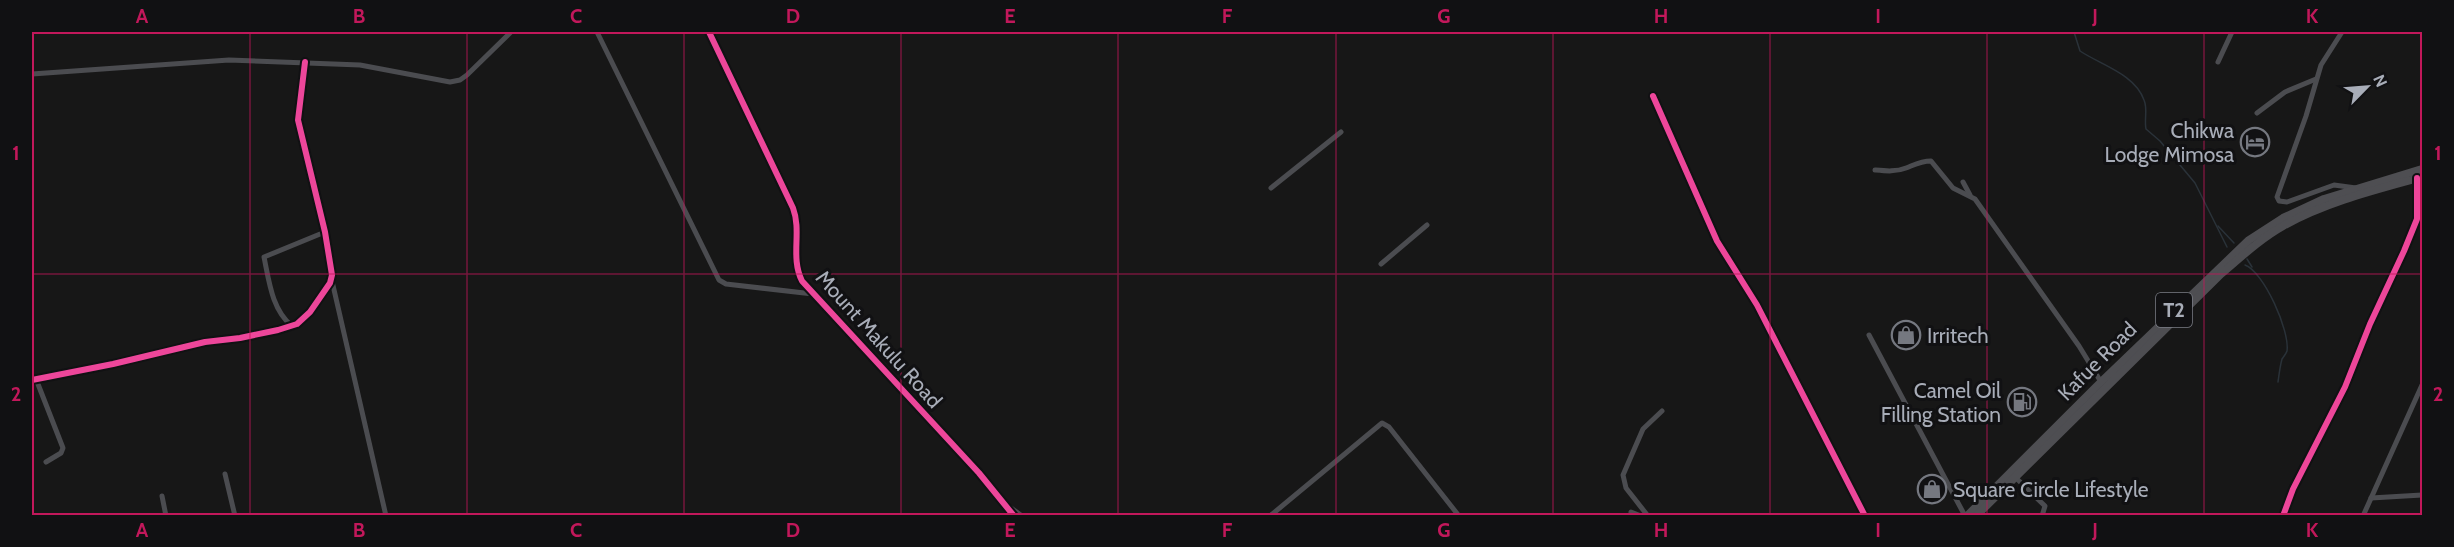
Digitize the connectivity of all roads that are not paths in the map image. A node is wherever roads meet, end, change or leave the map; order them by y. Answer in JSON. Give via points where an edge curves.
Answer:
{"nodes":[{"id":1,"x":511,"y":32,"type":"edge"},
{"id":2,"x":597,"y":32,"type":"edge"},
{"id":3,"x":709,"y":32,"type":"edge"},
{"id":4,"x":2232,"y":32,"type":"edge"},
{"id":5,"x":2342,"y":32,"type":"edge"},
{"id":6,"x":305,"y":62,"type":"junction"},
{"id":7,"x":2218,"y":62,"type":"dead end"},
{"id":8,"x":32,"y":74,"type":"edge"},
{"id":9,"x":2316,"y":79,"type":"junction"},
{"id":10,"x":1653,"y":96,"type":"dead end"},
{"id":11,"x":2257,"y":113,"type":"dead end"},
{"id":12,"x":1341,"y":132,"type":"dead end"},
{"id":13,"x":2422,"y":169,"type":"edge"},
{"id":14,"x":1875,"y":170,"type":"dead end"},
{"id":15,"x":2420,"y":178,"type":"edge"},
{"id":16,"x":1963,"y":182,"type":"dead end"},
{"id":17,"x":1271,"y":188,"type":"dead end"},
{"id":18,"x":2358,"y":188,"type":"junction"},
{"id":19,"x":1970,"y":195,"type":"junction"},
{"id":20,"x":1427,"y":225,"type":"dead end"},
{"id":21,"x":325,"y":232,"type":"junction"},
{"id":22,"x":1381,"y":264,"type":"dead end"},
{"id":23,"x":331,"y":279,"type":"junction"},
{"id":24,"x":813,"y":294,"type":"junction"},
{"id":25,"x":292,"y":326,"type":"junction"},
{"id":26,"x":1869,"y":335,"type":"dead end"},
{"id":27,"x":34,"y":380,"type":"edge"},
{"id":28,"x":2101,"y":382,"type":"junction"},
{"id":29,"x":2422,"y":386,"type":"edge"},
{"id":30,"x":1662,"y":411,"type":"dead end"},
{"id":31,"x":46,"y":462,"type":"dead end"},
{"id":32,"x":225,"y":474,"type":"dead end"},
{"id":33,"x":2016,"y":478,"type":"junction"},
{"id":34,"x":2422,"y":495,"type":"edge"},
{"id":35,"x":162,"y":496,"type":"dead end"},
{"id":36,"x":2371,"y":498,"type":"junction"},
{"id":37,"x":1005,"y":503,"type":"junction"},
{"id":38,"x":1631,"y":512,"type":"dead end"},
{"id":39,"x":166,"y":516,"type":"edge"},
{"id":40,"x":235,"y":516,"type":"edge"},
{"id":41,"x":386,"y":516,"type":"edge"},
{"id":42,"x":1014,"y":516,"type":"edge"},
{"id":43,"x":1022,"y":516,"type":"edge"},
{"id":44,"x":1270,"y":516,"type":"edge"},
{"id":45,"x":1459,"y":516,"type":"edge"},
{"id":46,"x":1641,"y":516,"type":"edge"},
{"id":47,"x":1648,"y":516,"type":"edge"},
{"id":48,"x":1865,"y":516,"type":"edge"},
{"id":49,"x":1966,"y":516,"type":"edge"},
{"id":50,"x":1976,"y":516,"type":"edge"},
{"id":51,"x":2042,"y":516,"type":"edge"},
{"id":52,"x":2283,"y":516,"type":"edge"},
{"id":53,"x":2363,"y":516,"type":"edge"}],
"edges":[{"from":1,"to":6,"type":"street","via":[[467,75],[450,82],[360,65]]},
{"from":2,"to":24,"type":"street","via":[[716,276],[726,284]]},
{"from":3,"to":24,"type":"street","name":"Mount Makulu Road","via":[[793,208],[798,224],[796,266]]},
{"from":4,"to":7,"type":"street"},
{"from":5,"to":9,"type":"street","via":[[2320,65]]},
{"from":6,"to":8,"type":"street","via":[[229,60]]},
{"from":6,"to":21,"type":"street","via":[[298,120]]},
{"from":9,"to":11,"type":"street","via":[[2284,92]]},
{"from":9,"to":18,"type":"street","via":[[2277,197],[2284,202],[2334,185]]},
{"from":10,"to":48,"type":"street","via":[[1717,241],[1757,304]]},
{"from":12,"to":17,"type":"street"},
{"from":13,"to":18,"type":"highway","name":"Kafue Road","number":"T2"},
{"from":14,"to":19,"type":"street","via":[[1890,171],[1931,161],[1953,188]]},
{"from":15,"to":33,"type":"highway","name":"Kafue Road","number":"T2","via":[[2315,211],[2254,245]]},
{"from":15,"to":52,"type":"street","via":[[2417,219],[2345,387]]},
{"from":16,"to":19,"type":"street"},
{"from":18,"to":28,"type":"highway","name":"Kafue Road","number":"T2","via":[[2307,206],[2249,240]]},
{"from":19,"to":28,"type":"street"},
{"from":20,"to":22,"type":"street"},
{"from":21,"to":23,"type":"street"},
{"from":21,"to":25,"type":"street","via":[[264,257],[277,307]]},
{"from":23,"to":25,"type":"street","via":[[306,317]]},
{"from":23,"to":41,"type":"street"},
{"from":24,"to":37,"type":"street","name":"Mount Makulu Road"},
{"from":25,"to":27,"type":"street"},
{"from":26,"to":49,"type":"street"},
{"from":27,"to":31,"type":"street","via":[[63,448]]},
{"from":28,"to":49,"type":"highway","name":"Kafue Road","number":"T2"},
{"from":29,"to":36,"type":"street"},
{"from":30,"to":47,"type":"street","via":[[1643,429],[1623,475],[1626,488]]},
{"from":32,"to":40,"type":"street"},
{"from":33,"to":50,"type":"highway","name":"Kafue Road","number":"T2"},
{"from":33,"to":51,"type":"street","via":[[2042,501]]},
{"from":34,"to":36,"type":"street"},
{"from":35,"to":39,"type":"street"},
{"from":36,"to":53,"type":"street"},
{"from":37,"to":42,"type":"street","name":"Mount Makulu Road"},
{"from":37,"to":43,"type":"street"},
{"from":38,"to":46,"type":"street"},
{"from":44,"to":45,"type":"street","via":[[1382,423]]}]}
